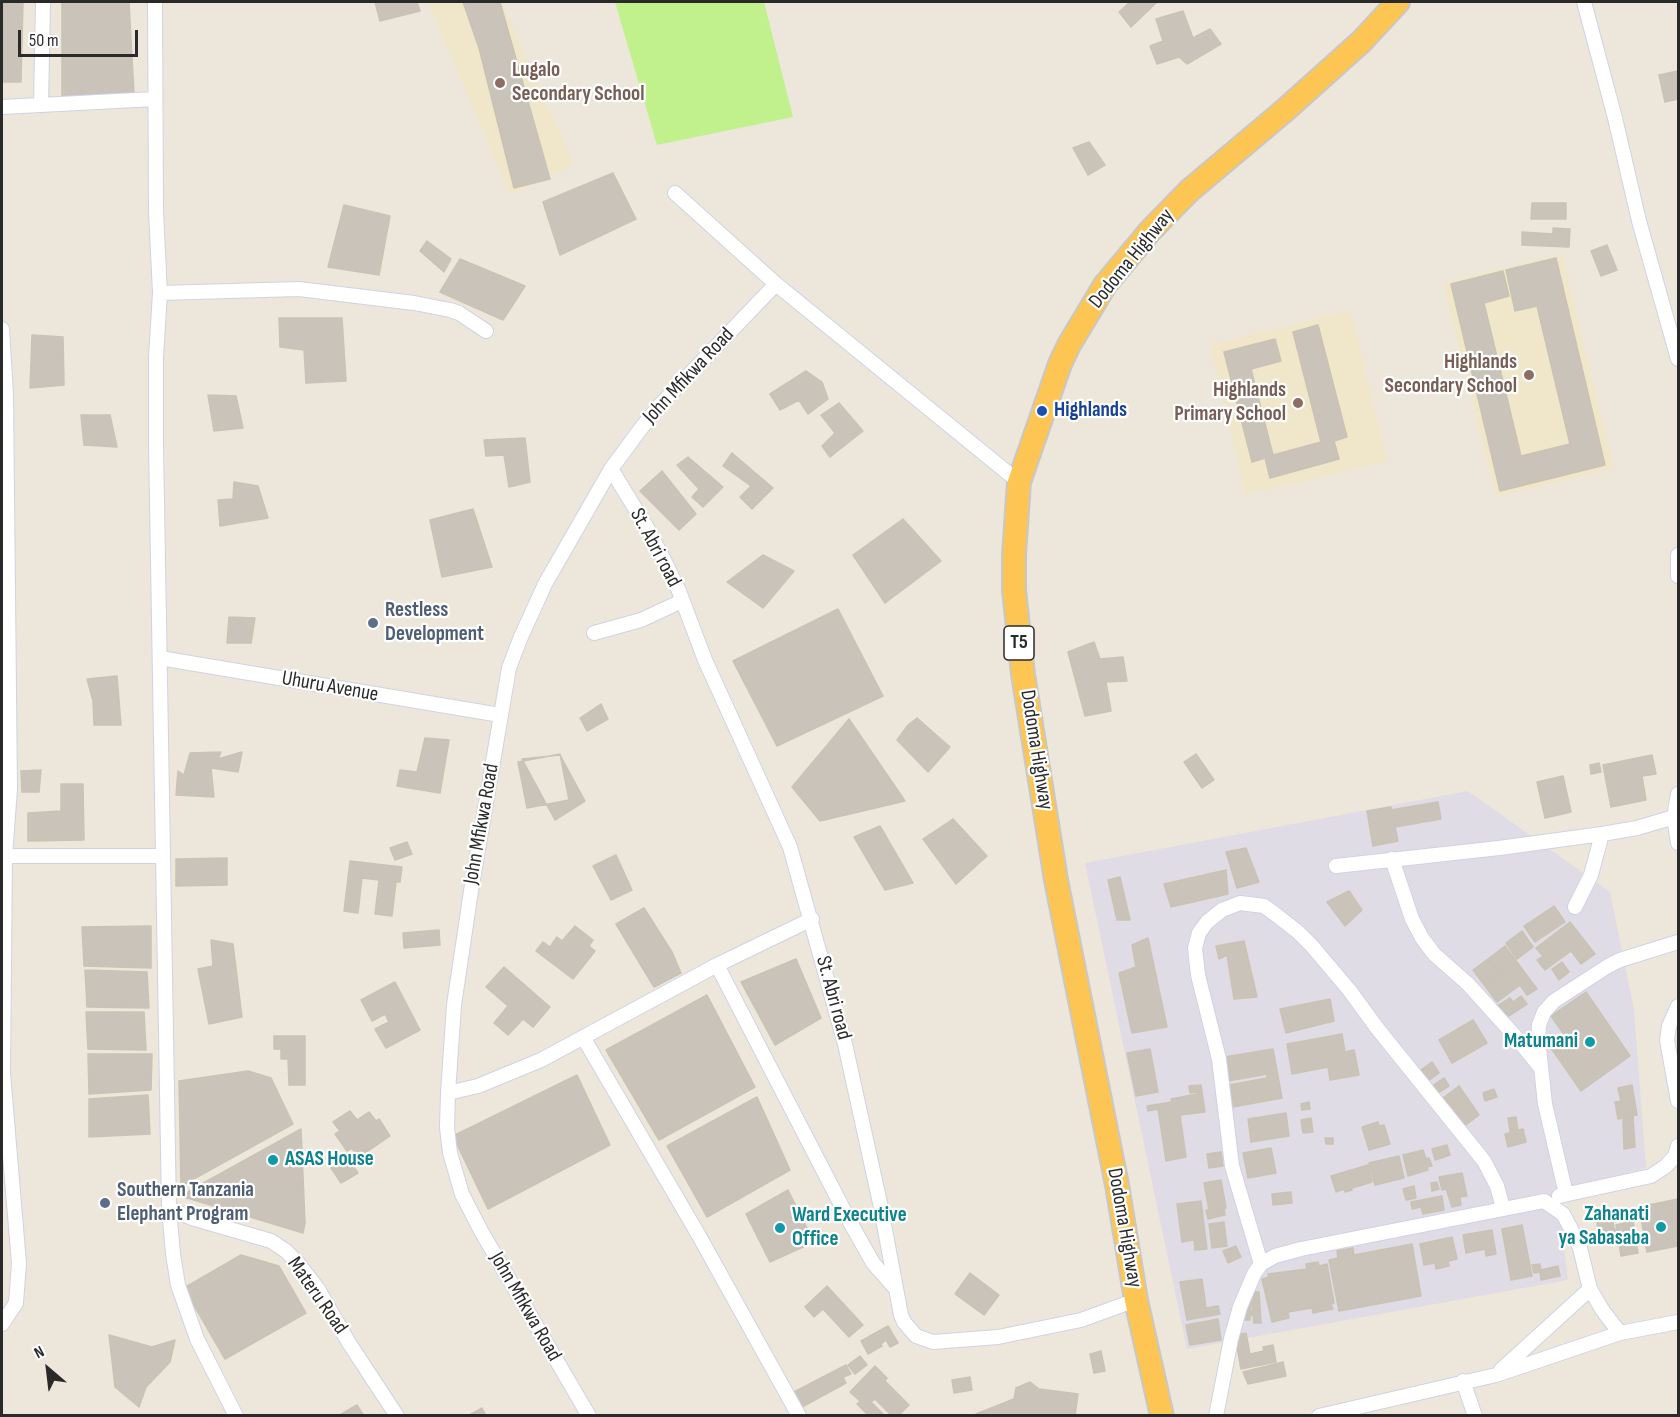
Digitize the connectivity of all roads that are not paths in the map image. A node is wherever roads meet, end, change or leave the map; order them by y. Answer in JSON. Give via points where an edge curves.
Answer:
{"nodes":[{"id":1,"x":43,"y":2,"type":"edge"},
{"id":2,"x":155,"y":2,"type":"edge"},
{"id":3,"x":1398,"y":2,"type":"edge"},
{"id":4,"x":1584,"y":2,"type":"edge"},
{"id":5,"x":155,"y":99,"type":"junction"},
{"id":6,"x":40,"y":105,"type":"junction"},
{"id":7,"x":2,"y":107,"type":"edge"},
{"id":8,"x":675,"y":193,"type":"dead end"},
{"id":9,"x":776,"y":284,"type":"junction"},
{"id":10,"x":160,"y":293,"type":"junction"},
{"id":11,"x":1674,"y":327,"type":"edge"},
{"id":12,"x":2,"y":329,"type":"edge"},
{"id":13,"x":486,"y":332,"type":"dead end"},
{"id":14,"x":1678,"y":359,"type":"edge"},
{"id":15,"x":611,"y":470,"type":"junction"},
{"id":16,"x":1019,"y":482,"type":"junction"},
{"id":17,"x":1678,"y":555,"type":"edge"},
{"id":18,"x":1678,"y":576,"type":"edge"},
{"id":19,"x":682,"y":601,"type":"junction"},
{"id":20,"x":594,"y":633,"type":"dead end"},
{"id":21,"x":160,"y":658,"type":"junction"},
{"id":22,"x":500,"y":715,"type":"junction"},
{"id":23,"x":1678,"y":794,"type":"edge"},
{"id":24,"x":1674,"y":817,"type":"junction"},
{"id":25,"x":1602,"y":834,"type":"junction"},
{"id":26,"x":1678,"y":843,"type":"edge"},
{"id":27,"x":3,"y":856,"type":"edge"},
{"id":28,"x":162,"y":856,"type":"junction"},
{"id":29,"x":1392,"y":859,"type":"junction"},
{"id":30,"x":1336,"y":866,"type":"dead end"},
{"id":31,"x":1575,"y":907,"type":"dead end"},
{"id":32,"x":812,"y":919,"type":"junction"},
{"id":33,"x":1678,"y":942,"type":"edge"},
{"id":34,"x":717,"y":965,"type":"junction"},
{"id":35,"x":1678,"y":1006,"type":"edge"},
{"id":36,"x":583,"y":1037,"type":"junction"},
{"id":37,"x":1542,"y":1070,"type":"junction"},
{"id":38,"x":448,"y":1093,"type":"junction"},
{"id":39,"x":1678,"y":1101,"type":"edge"},
{"id":40,"x":1678,"y":1146,"type":"edge"},
{"id":41,"x":1566,"y":1194,"type":"junction"},
{"id":42,"x":1544,"y":1201,"type":"junction"},
{"id":43,"x":1503,"y":1208,"type":"junction"},
{"id":44,"x":169,"y":1209,"type":"junction"},
{"id":45,"x":1261,"y":1264,"type":"junction"},
{"id":46,"x":1590,"y":1289,"type":"junction"},
{"id":47,"x":896,"y":1290,"type":"junction"},
{"id":48,"x":1136,"y":1300,"type":"junction"},
{"id":49,"x":1678,"y":1322,"type":"edge"},
{"id":50,"x":2,"y":1324,"type":"edge"},
{"id":51,"x":1620,"y":1333,"type":"junction"},
{"id":52,"x":1496,"y":1375,"type":"junction"},
{"id":53,"x":1463,"y":1381,"type":"junction"},
{"id":54,"x":236,"y":1416,"type":"edge"},
{"id":55,"x":397,"y":1416,"type":"edge"},
{"id":56,"x":589,"y":1416,"type":"edge"},
{"id":57,"x":799,"y":1416,"type":"edge"},
{"id":58,"x":1162,"y":1416,"type":"edge"},
{"id":59,"x":1216,"y":1416,"type":"edge"},
{"id":60,"x":1319,"y":1416,"type":"edge"},
{"id":61,"x":1475,"y":1416,"type":"edge"}],
"edges":[{"from":1,"to":6,"type":"street"},
{"from":2,"to":5,"type":"street"},
{"from":3,"to":16,"type":"highway","name":"Dodoma Highway","number":"T5","via":[[1362,41],[1189,191],[1106,285],[1060,364]]},
{"from":4,"to":11,"type":"street","via":[[1639,221]]},
{"from":5,"to":6,"type":"street"},
{"from":5,"to":10,"type":"street"},
{"from":6,"to":7,"type":"street"},
{"from":8,"to":9,"type":"street"},
{"from":9,"to":15,"type":"street","name":"John Mfikwa Road","via":[[660,405]]},
{"from":9,"to":16,"type":"street"},
{"from":10,"to":13,"type":"street","via":[[299,289],[450,310]]},
{"from":10,"to":21,"type":"street","via":[[156,400]]},
{"from":11,"to":14,"type":"street"},
{"from":12,"to":27,"type":"street","via":[[10,717],[10,789]]},
{"from":15,"to":19,"type":"street","name":"St. Abri road","via":[[646,526]]},
{"from":15,"to":22,"type":"street","name":"John Mfikwa Road","via":[[545,584],[520,639],[509,668]]},
{"from":16,"to":48,"type":"highway","name":"Dodoma Highway","number":"T5","via":[[1014,578],[1023,674],[1056,880]]},
{"from":17,"to":18,"type":"street"},
{"from":19,"to":20,"type":"street","via":[[641,620]]},
{"from":19,"to":32,"type":"street","name":"St. Abri road","via":[[790,847]]},
{"from":21,"to":22,"type":"street","name":"Uhuru Avenue"},
{"from":21,"to":28,"type":"street"},
{"from":22,"to":38,"type":"street","name":"John Mfikwa Road","via":[[454,1005]]},
{"from":23,"to":24,"type":"street"},
{"from":24,"to":25,"type":"street"},
{"from":24,"to":26,"type":"street"},
{"from":25,"to":29,"type":"street"},
{"from":25,"to":31,"type":"street","via":[[1591,875]]},
{"from":27,"to":28,"type":"street"},
{"from":27,"to":50,"type":"street","via":[[3,1073],[19,1263],[16,1303]]},
{"from":28,"to":44,"type":"street"},
{"from":29,"to":30,"type":"street"},
{"from":29,"to":37,"type":"street","via":[[1412,919],[1428,946],[1468,984]]},
{"from":32,"to":34,"type":"street"},
{"from":32,"to":47,"type":"street","name":"St. Abri road","via":[[845,1044]]},
{"from":33,"to":37,"type":"street","via":[[1620,960],[1554,1001],[1539,1025]]},
{"from":34,"to":36,"type":"street"},
{"from":34,"to":47,"type":"street","via":[[850,1222],[873,1263]]},
{"from":35,"to":39,"type":"street","via":[[1667,1040]]},
{"from":36,"to":38,"type":"street","via":[[507,1075]]},
{"from":36,"to":57,"type":"street"},
{"from":37,"to":41,"type":"street","via":[[1548,1124]]},
{"from":38,"to":56,"type":"street","name":"John Mfikwa Road","via":[[450,1153],[462,1194]]},
{"from":40,"to":41,"type":"street","via":[[1675,1156],[1651,1176]]},
{"from":41,"to":42,"type":"street"},
{"from":42,"to":43,"type":"street"},
{"from":42,"to":46,"type":"street","via":[[1563,1214],[1569,1225],[1580,1248]]},
{"from":43,"to":45,"type":"street","via":[[1301,1249]]},
{"from":43,"to":45,"type":"street","via":[[1485,1161],[1312,946],[1264,906],[1240,903],[1207,922],[1195,948],[1219,1059],[1232,1166]]},
{"from":44,"to":54,"type":"street","via":[[178,1285],[197,1339]]},
{"from":44,"to":55,"type":"street","name":"Materu Road","via":[[271,1241],[286,1251],[318,1289]]},
{"from":45,"to":59,"type":"street","via":[[1240,1307]]},
{"from":46,"to":51,"type":"street"},
{"from":46,"to":52,"type":"street"},
{"from":47,"to":48,"type":"street","name":"St. Abri road","via":[[904,1322],[916,1336],[933,1342],[998,1337],[1081,1320]]},
{"from":48,"to":58,"type":"highway","name":"Dodoma Highway","number":"T5"},
{"from":49,"to":51,"type":"street"},
{"from":51,"to":52,"type":"street"},
{"from":52,"to":53,"type":"street"},
{"from":53,"to":60,"type":"street"},
{"from":53,"to":61,"type":"street"}]}
